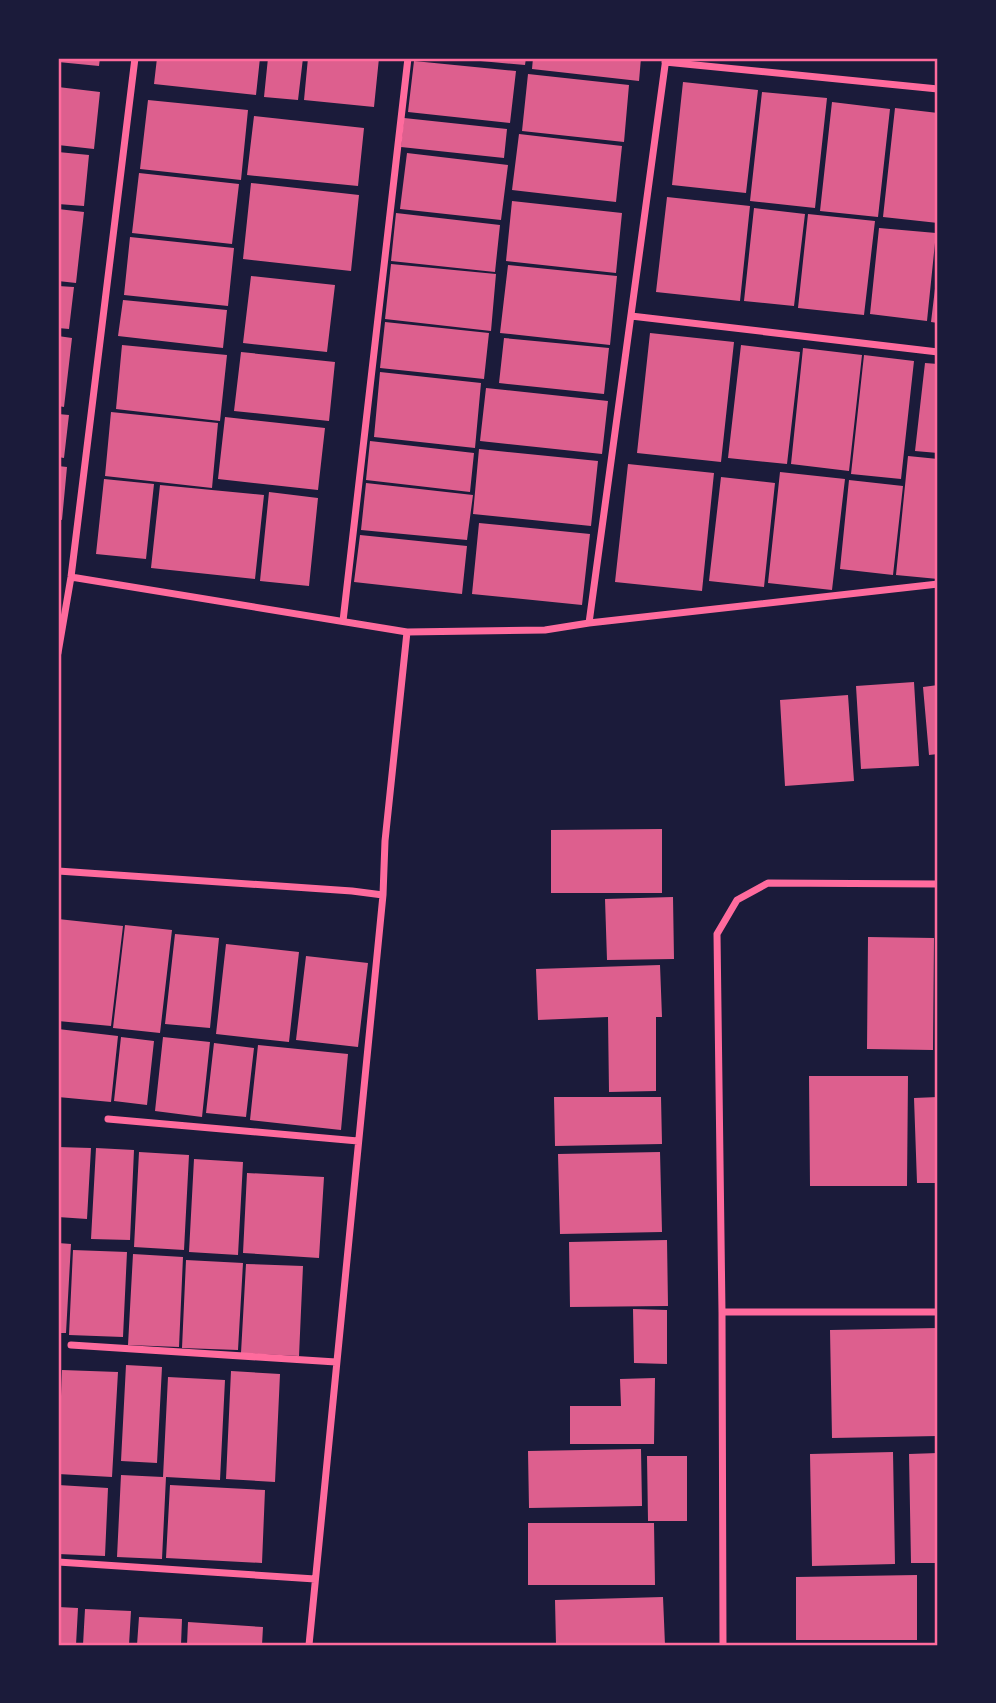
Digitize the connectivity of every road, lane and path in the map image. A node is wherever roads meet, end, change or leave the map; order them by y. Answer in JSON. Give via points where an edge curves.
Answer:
{"nodes":[{"id":1,"x":135,"y":58,"type":"edge"},
{"id":2,"x":408,"y":58,"type":"edge"},
{"id":3,"x":665,"y":60,"type":"edge"},
{"id":4,"x":938,"y":89,"type":"edge"},
{"id":5,"x":631,"y":316,"type":"junction"},
{"id":6,"x":938,"y":352,"type":"edge"},
{"id":7,"x":71,"y":577,"type":"junction"},
{"id":8,"x":938,"y":584,"type":"edge"},
{"id":9,"x":344,"y":621,"type":"junction"},
{"id":10,"x":589,"y":623,"type":"junction"},
{"id":11,"x":407,"y":632,"type":"junction"},
{"id":12,"x":58,"y":653,"type":"edge"},
{"id":13,"x":58,"y":871,"type":"edge"},
{"id":14,"x":938,"y":884,"type":"edge"},
{"id":15,"x":383,"y":895,"type":"junction"},
{"id":16,"x":108,"y":1119,"type":"dead end"},
{"id":17,"x":358,"y":1141,"type":"junction"},
{"id":18,"x":722,"y":1312,"type":"junction"},
{"id":19,"x":938,"y":1312,"type":"edge"},
{"id":20,"x":71,"y":1345,"type":"dead end"},
{"id":21,"x":336,"y":1362,"type":"junction"},
{"id":22,"x":58,"y":1562,"type":"edge"},
{"id":23,"x":315,"y":1579,"type":"junction"},
{"id":24,"x":309,"y":1645,"type":"edge"},
{"id":25,"x":723,"y":1645,"type":"edge"}],
"edges":[{"from":1,"to":7,"type":"street"},
{"from":2,"to":9,"type":"street"},
{"from":3,"to":4,"type":"street"},
{"from":3,"to":5,"type":"street"},
{"from":5,"to":6,"type":"street"},
{"from":5,"to":10,"type":"street"},
{"from":7,"to":9,"type":"street"},
{"from":7,"to":12,"type":"street"},
{"from":8,"to":10,"type":"street"},
{"from":9,"to":11,"type":"street"},
{"from":10,"to":11,"type":"street","via":[[545,630]]},
{"from":11,"to":15,"type":"street"},
{"from":13,"to":15,"type":"street"},
{"from":14,"to":18,"type":"street","via":[[768,883],[737,900],[716,934]]},
{"from":15,"to":17,"type":"street"},
{"from":16,"to":17,"type":"street"},
{"from":17,"to":21,"type":"street"},
{"from":18,"to":19,"type":"street"},
{"from":18,"to":25,"type":"street"},
{"from":20,"to":21,"type":"street"},
{"from":21,"to":23,"type":"street"},
{"from":22,"to":23,"type":"street"},
{"from":23,"to":24,"type":"street"}]}
